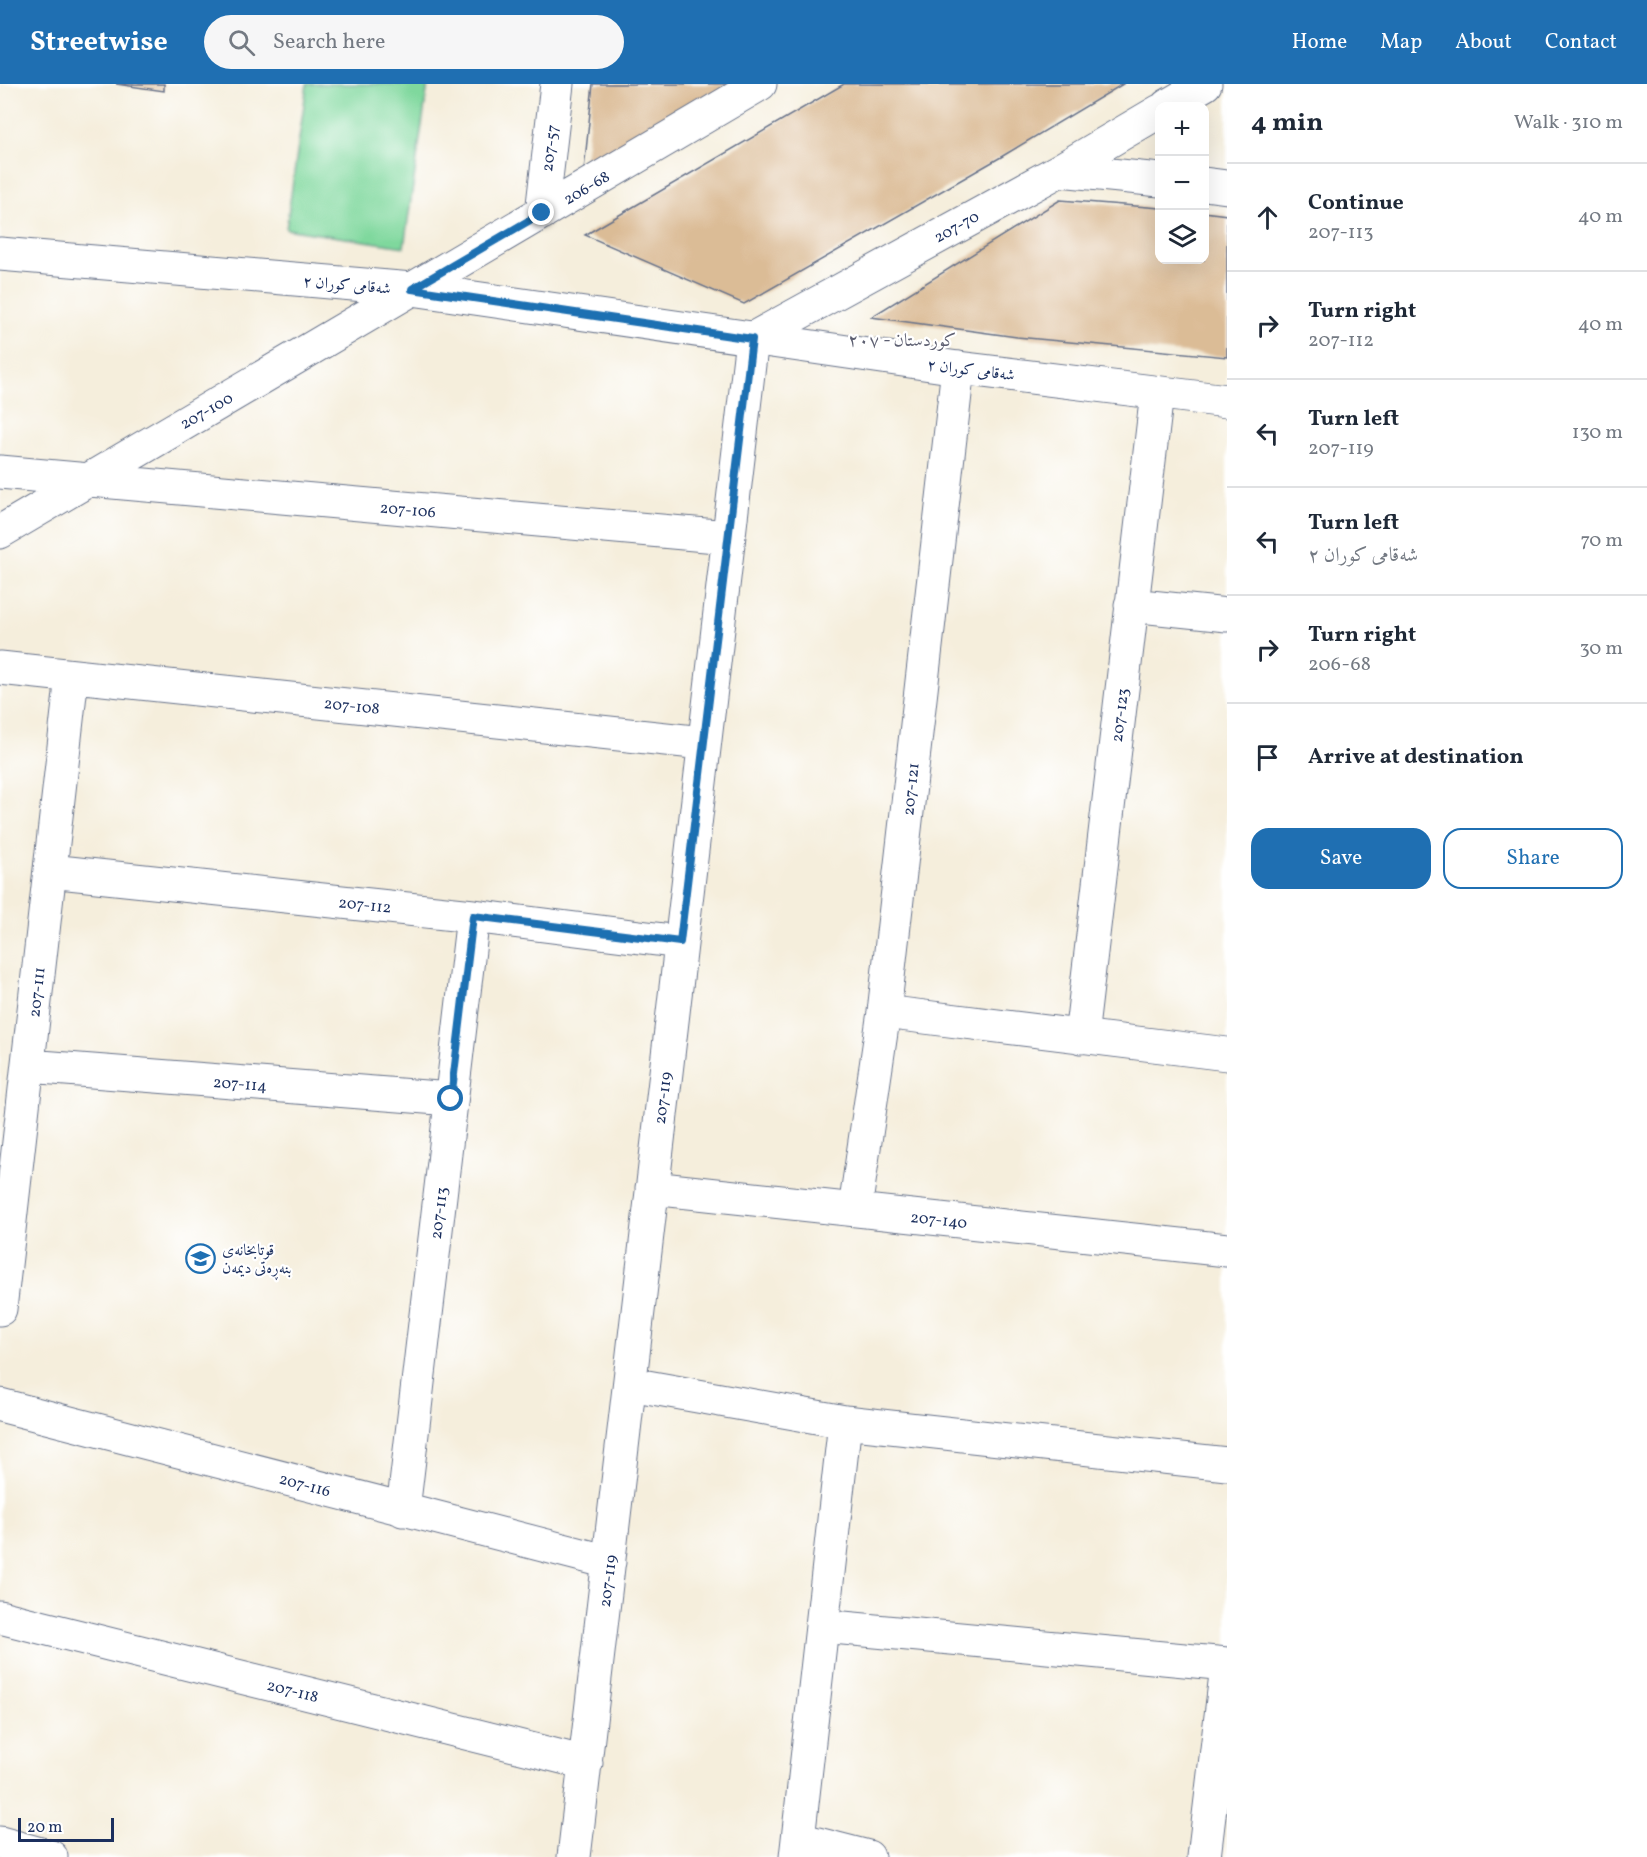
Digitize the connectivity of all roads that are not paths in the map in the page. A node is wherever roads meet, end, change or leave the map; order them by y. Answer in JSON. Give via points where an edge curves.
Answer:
{"nodes":[{"id":1,"x":557,"y":84,"type":"edge"},
{"id":2,"x":760,"y":84,"type":"edge"},
{"id":3,"x":1205,"y":84,"type":"edge"},
{"id":4,"x":1174,"y":102,"type":"edge"},
{"id":5,"x":1155,"y":114,"type":"edge"},
{"id":6,"x":1060,"y":170,"type":"junction"},
{"id":7,"x":1155,"y":180,"type":"edge"},
{"id":8,"x":1209,"y":185,"type":"edge"},
{"id":9,"x":1227,"y":187,"type":"edge"},
{"id":10,"x":542,"y":213,"type":"junction"},
{"id":11,"x":0,"y":254,"type":"edge"},
{"id":12,"x":412,"y":289,"type":"junction"},
{"id":13,"x":752,"y":339,"type":"junction"},
{"id":14,"x":958,"y":368,"type":"junction"},
{"id":15,"x":1156,"y":393,"type":"junction"},
{"id":16,"x":1227,"y":401,"type":"edge"},
{"id":17,"x":0,"y":472,"type":"edge"},
{"id":18,"x":88,"y":480,"type":"junction"},
{"id":19,"x":0,"y":532,"type":"edge"},
{"id":20,"x":728,"y":537,"type":"junction"},
{"id":21,"x":1131,"y":605,"type":"junction"},
{"id":22,"x":1227,"y":615,"type":"edge"},
{"id":23,"x":0,"y":668,"type":"edge"},
{"id":24,"x":72,"y":676,"type":"junction"},
{"id":25,"x":703,"y":742,"type":"junction"},
{"id":26,"x":50,"y":871,"type":"junction"},
{"id":27,"x":473,"y":916,"type":"junction"},
{"id":28,"x":680,"y":942,"type":"junction"},
{"id":29,"x":884,"y":1012,"type":"junction"},
{"id":30,"x":1081,"y":1037,"type":"junction"},
{"id":31,"x":1227,"y":1054,"type":"edge"},
{"id":32,"x":28,"y":1066,"type":"junction"},
{"id":33,"x":451,"y":1099,"type":"junction"},
{"id":34,"x":652,"y":1188,"type":"junction"},
{"id":35,"x":855,"y":1209,"type":"junction"},
{"id":36,"x":4,"y":1238,"type":"edge"},
{"id":37,"x":1227,"y":1250,"type":"edge"},
{"id":38,"x":0,"y":1309,"type":"edge"},
{"id":39,"x":630,"y":1384,"type":"junction"},
{"id":40,"x":0,"y":1405,"type":"edge"},
{"id":41,"x":845,"y":1422,"type":"junction"},
{"id":42,"x":1227,"y":1464,"type":"edge"},
{"id":43,"x":403,"y":1510,"type":"junction"},
{"id":44,"x":609,"y":1562,"type":"junction"},
{"id":45,"x":0,"y":1617,"type":"edge"},
{"id":46,"x":822,"y":1626,"type":"junction"},
{"id":47,"x":1227,"y":1665,"type":"edge"},
{"id":48,"x":586,"y":1763,"type":"junction"},
{"id":49,"x":0,"y":1843,"type":"edge"},
{"id":50,"x":797,"y":1848,"type":"edge"},
{"id":51,"x":51,"y":1857,"type":"edge"},
{"id":52,"x":574,"y":1857,"type":"edge"},
{"id":53,"x":868,"y":1857,"type":"edge"},
{"id":54,"x":1204,"y":1857,"type":"edge"}],
"edges":[{"from":1,"to":10,"type":"street","name":"207-57"},
{"from":2,"to":10,"type":"street","name":"206-68"},
{"from":3,"to":4,"type":"street"},
{"from":5,"to":6,"type":"street","name":"207-70"},
{"from":6,"to":7,"type":"street"},
{"from":6,"to":13,"type":"street","name":"207-70"},
{"from":8,"to":9,"type":"street"},
{"from":10,"to":12,"type":"street","name":"206-68"},
{"from":11,"to":12,"type":"street","name":"شەقامی کوران ٢"},
{"from":12,"to":13,"type":"street","name":"شەقامی کوران ٢"},
{"from":12,"to":18,"type":"street","name":"207-100"},
{"from":13,"to":14,"type":"street","name":"شەقامی کوران ٢"},
{"from":13,"to":20,"type":"street","name":"207-119"},
{"from":14,"to":15,"type":"street","name":"شەقامی کوران ٢"},
{"from":14,"to":29,"type":"street","name":"207-121"},
{"from":15,"to":16,"type":"street","name":"شەقامی کوران ٢"},
{"from":15,"to":21,"type":"street","name":"207-123"},
{"from":17,"to":18,"type":"street","name":"207-106"},
{"from":18,"to":19,"type":"street","name":"207-100"},
{"from":18,"to":20,"type":"street","name":"207-106"},
{"from":20,"to":25,"type":"street","name":"207-119"},
{"from":21,"to":22,"type":"street"},
{"from":21,"to":30,"type":"street","name":"207-123"},
{"from":23,"to":24,"type":"street","name":"207-108"},
{"from":24,"to":25,"type":"street","name":"207-108"},
{"from":24,"to":26,"type":"street","name":"207-111"},
{"from":25,"to":28,"type":"street","name":"207-119"},
{"from":26,"to":27,"type":"street","name":"207-112"},
{"from":26,"to":32,"type":"street","name":"207-111"},
{"from":27,"to":28,"type":"street","name":"207-112"},
{"from":27,"to":33,"type":"street","name":"207-113"},
{"from":28,"to":34,"type":"street","name":"207-119"},
{"from":29,"to":30,"type":"street"},
{"from":29,"to":35,"type":"street","name":"207-121"},
{"from":30,"to":31,"type":"street"},
{"from":32,"to":33,"type":"street","name":"207-114"},
{"from":32,"to":36,"type":"street","name":"207-111"},
{"from":33,"to":43,"type":"street","name":"207-113"},
{"from":34,"to":35,"type":"street","name":"207-140"},
{"from":34,"to":39,"type":"street","name":"207-119"},
{"from":35,"to":37,"type":"street","name":"207-140"},
{"from":36,"to":38,"type":"street","name":"207-111"},
{"from":39,"to":41,"type":"street"},
{"from":39,"to":44,"type":"street","name":"207-119"},
{"from":40,"to":43,"type":"street","name":"207-116"},
{"from":41,"to":42,"type":"street"},
{"from":41,"to":46,"type":"street"},
{"from":43,"to":44,"type":"street","name":"207-116"},
{"from":44,"to":48,"type":"street","name":"207-119"},
{"from":45,"to":48,"type":"street","name":"207-118"},
{"from":46,"to":47,"type":"street"},
{"from":46,"to":50,"type":"street"},
{"from":47,"to":54,"type":"street"},
{"from":48,"to":52,"type":"street","name":"207-119"},
{"from":49,"to":51,"type":"street"},
{"from":50,"to":53,"type":"street"}]}
